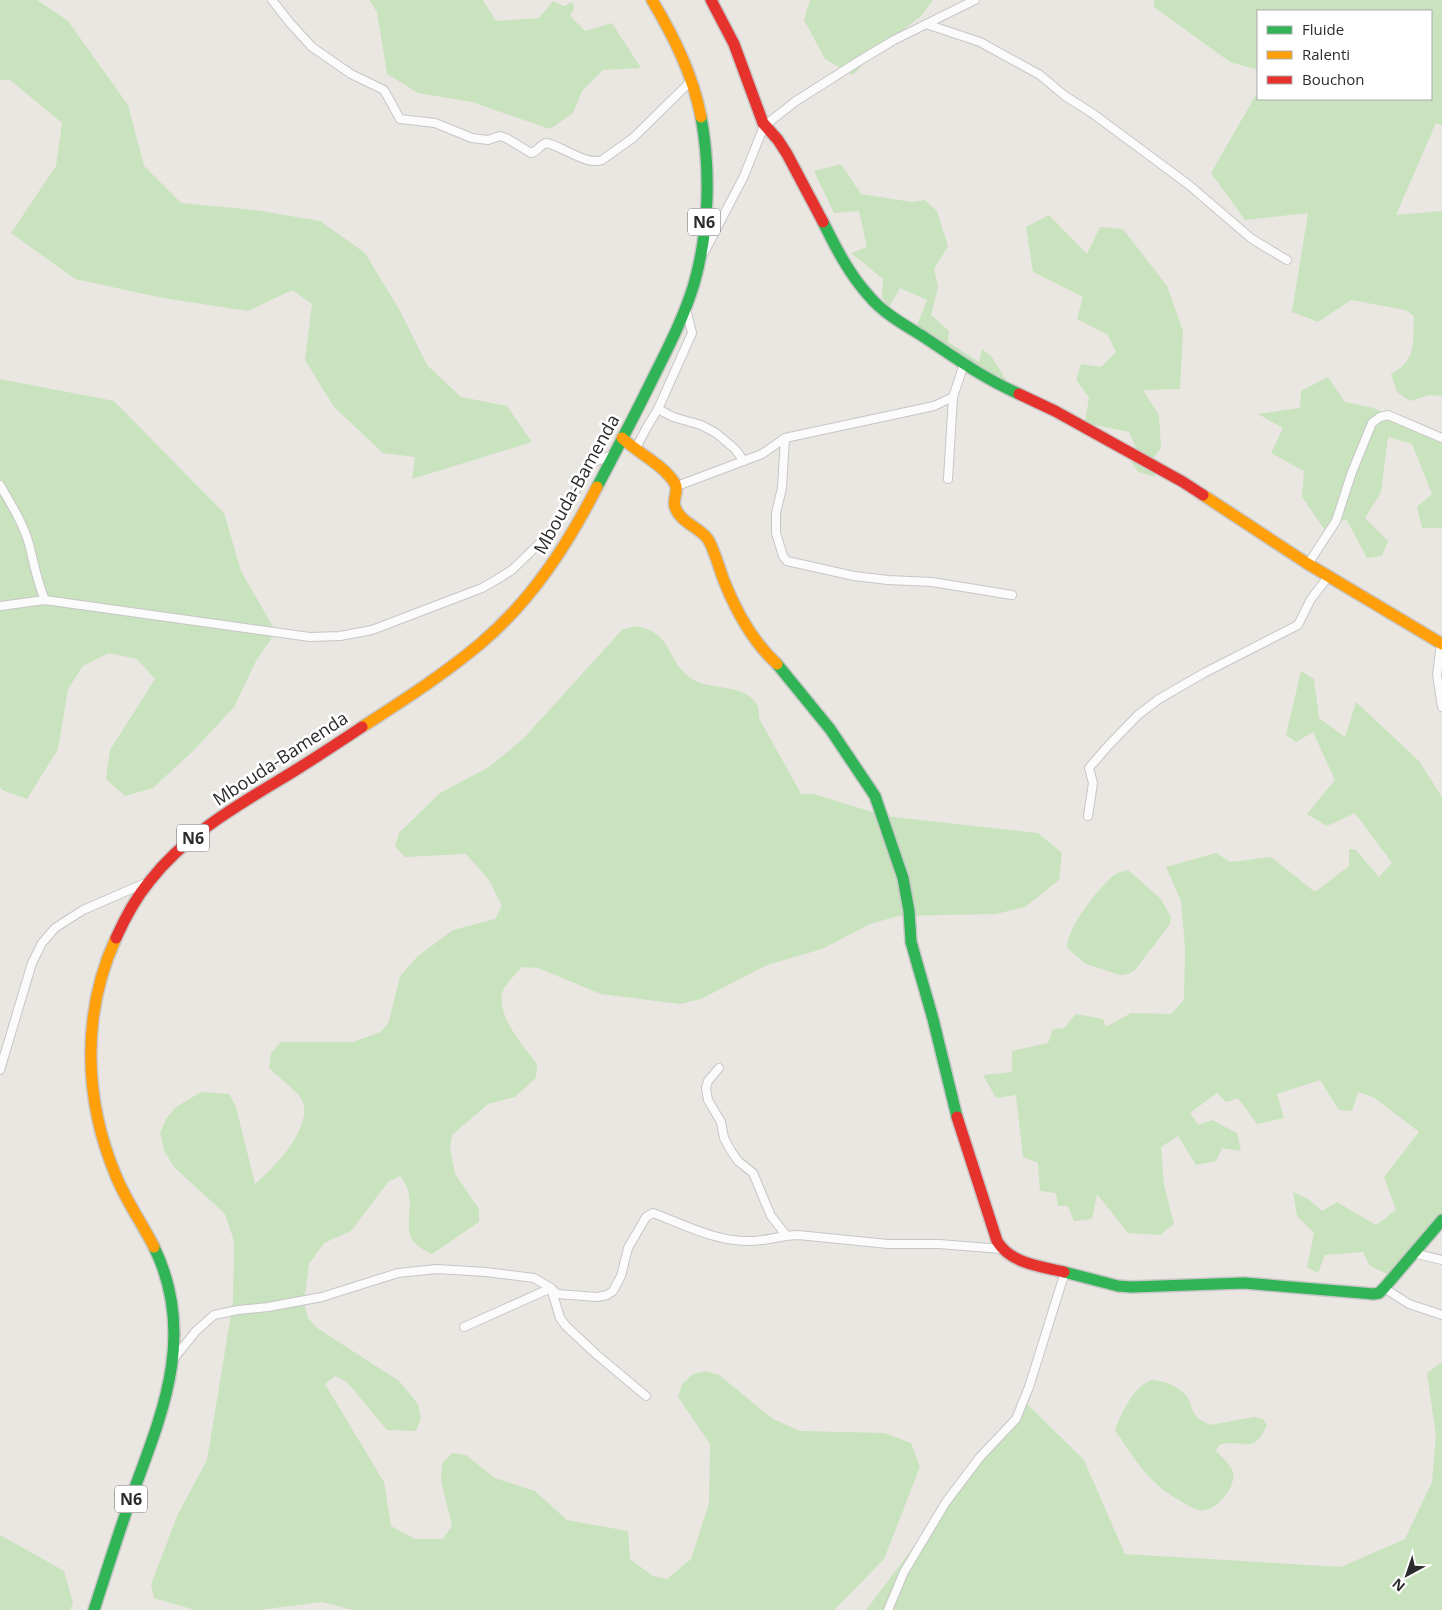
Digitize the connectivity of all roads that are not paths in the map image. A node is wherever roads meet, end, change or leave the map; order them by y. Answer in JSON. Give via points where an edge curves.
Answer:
{"nodes":[{"id":1,"x":272,"y":0,"type":"edge"},
{"id":2,"x":652,"y":0,"type":"edge"},
{"id":3,"x":711,"y":0,"type":"edge"},
{"id":4,"x":976,"y":0,"type":"edge"},
{"id":5,"x":926,"y":24,"type":"junction"},
{"id":6,"x":692,"y":80,"type":"junction"},
{"id":7,"x":764,"y":126,"type":"junction"},
{"id":8,"x":1287,"y":260,"type":"dead end"},
{"id":9,"x":699,"y":263,"type":"junction"},
{"id":10,"x":685,"y":307,"type":"junction"},
{"id":11,"x":964,"y":364,"type":"junction"},
{"id":12,"x":954,"y":397,"type":"junction"},
{"id":13,"x":658,"y":409,"type":"junction"},
{"id":14,"x":622,"y":438,"type":"junction"},
{"id":15,"x":784,"y":438,"type":"junction"},
{"id":16,"x":1442,"y":438,"type":"edge"},
{"id":17,"x":635,"y":450,"type":"junction"},
{"id":18,"x":614,"y":455,"type":"junction"},
{"id":19,"x":744,"y":462,"type":"junction"},
{"id":20,"x":948,"y":479,"type":"dead end"},
{"id":21,"x":0,"y":486,"type":"edge"},
{"id":22,"x":677,"y":486,"type":"junction"},
{"id":23,"x":1308,"y":564,"type":"junction"},
{"id":24,"x":1328,"y":577,"type":"junction"},
{"id":25,"x":1012,"y":595,"type":"dead end"},
{"id":26,"x":45,"y":600,"type":"junction"},
{"id":27,"x":0,"y":606,"type":"edge"},
{"id":28,"x":1442,"y":644,"type":"edge"},
{"id":29,"x":1442,"y":707,"type":"edge"},
{"id":30,"x":1088,"y":816,"type":"dead end"},
{"id":31,"x":148,"y":882,"type":"junction"},
{"id":32,"x":719,"y":1068,"type":"dead end"},
{"id":33,"x":0,"y":1070,"type":"edge"},
{"id":34,"x":1442,"y":1220,"type":"edge"},
{"id":35,"x":786,"y":1235,"type":"junction"},
{"id":36,"x":1002,"y":1249,"type":"junction"},
{"id":37,"x":1413,"y":1253,"type":"junction"},
{"id":38,"x":1442,"y":1260,"type":"edge"},
{"id":39,"x":1065,"y":1272,"type":"junction"},
{"id":40,"x":551,"y":1288,"type":"junction"},
{"id":41,"x":1384,"y":1288,"type":"junction"},
{"id":42,"x":1442,"y":1315,"type":"edge"},
{"id":43,"x":464,"y":1327,"type":"dead end"},
{"id":44,"x":174,"y":1359,"type":"junction"},
{"id":45,"x":646,"y":1396,"type":"dead end"},
{"id":46,"x":94,"y":1610,"type":"edge"},
{"id":47,"x":888,"y":1610,"type":"edge"}],
"edges":[{"from":1,"to":6,"type":"street","via":[[312,46],[351,74],[384,90],[400,119],[435,122],[472,138],[488,140],[500,136],[531,152],[546,143],[588,160],[602,160],[633,138]]},
{"from":2,"to":6,"type":"main road","name":"Mbouda-Bamenda","number":"N6","via":[[667,23]]},
{"from":3,"to":7,"type":"main road","via":[[723,17]]},
{"from":4,"to":5,"type":"street"},
{"from":5,"to":7,"type":"street","via":[[796,100]]},
{"from":5,"to":8,"type":"street","via":[[980,42],[1040,75],[1189,185],[1252,239]]},
{"from":6,"to":9,"type":"main road","name":"Mbouda-Bamenda","number":"N6","via":[[706,138],[707,193]]},
{"from":7,"to":9,"type":"street","via":[[744,176]]},
{"from":7,"to":11,"type":"main road","via":[[786,153],[846,265],[863,290],[884,311]]},
{"from":9,"to":10,"type":"main road","name":"Mbouda-Bamenda","number":"N6"},
{"from":10,"to":13,"type":"street","via":[[692,333]]},
{"from":10,"to":14,"type":"main road","name":"Mbouda-Bamenda","number":"N6"},
{"from":11,"to":12,"type":"street"},
{"from":11,"to":23,"type":"main road","via":[[1183,482]]},
{"from":12,"to":15,"type":"street","via":[[934,406]]},
{"from":12,"to":20,"type":"street"},
{"from":13,"to":17,"type":"street"},
{"from":13,"to":19,"type":"street","via":[[716,433],[735,449]]},
{"from":14,"to":17,"type":"main road"},
{"from":14,"to":18,"type":"main road","name":"Mbouda-Bamenda","number":"N6"},
{"from":15,"to":19,"type":"street"},
{"from":15,"to":25,"type":"street","via":[[776,533],[782,556],[787,560],[854,576],[932,582]]},
{"from":16,"to":23,"type":"street","via":[[1388,415],[1372,423],[1336,521]]},
{"from":17,"to":22,"type":"main road","via":[[665,470]]},
{"from":18,"to":26,"type":"street","via":[[594,462],[587,469],[552,530],[512,570],[482,588],[372,630],[340,636],[310,636]]},
{"from":18,"to":31,"type":"main road","name":"Mbouda-Bamenda","number":"N6","via":[[561,552],[504,622],[467,655],[399,702],[194,836]]},
{"from":19,"to":22,"type":"street"},
{"from":21,"to":26,"type":"street","via":[[29,542],[38,585]]},
{"from":22,"to":36,"type":"main road","via":[[674,505],[681,518],[708,539],[726,586],[749,631],[830,729],[875,796],[903,878],[910,911],[911,942],[960,1128]]},
{"from":23,"to":24,"type":"main road"},
{"from":24,"to":28,"type":"main road"},
{"from":24,"to":30,"type":"street","via":[[1311,599],[1298,625],[1204,673],[1138,715],[1089,768],[1094,783]]},
{"from":26,"to":27,"type":"street"},
{"from":28,"to":29,"type":"street","via":[[1437,674]]},
{"from":31,"to":33,"type":"street","via":[[83,910],[55,928],[42,943],[32,963]]},
{"from":31,"to":44,"type":"main road","name":"Mbouda-Bamenda","number":"N6","via":[[121,927],[98,989],[92,1027],[91,1074],[96,1116],[106,1151],[118,1181],[156,1250],[170,1291],[175,1330]]},
{"from":32,"to":35,"type":"street","via":[[708,1082],[708,1100],[721,1122],[731,1151],[753,1173],[771,1216]]},
{"from":34,"to":37,"type":"main road"},
{"from":35,"to":36,"type":"street"},
{"from":35,"to":40,"type":"street","via":[[750,1241],[715,1237],[654,1213],[649,1214],[628,1248],[613,1291],[598,1297],[557,1294]]},
{"from":36,"to":39,"type":"main road","via":[[1016,1260]]},
{"from":37,"to":38,"type":"street"},
{"from":37,"to":41,"type":"main road"},
{"from":39,"to":41,"type":"main road","via":[[1135,1288],[1224,1283],[1278,1284],[1374,1294]]},
{"from":39,"to":47,"type":"street","via":[[1016,1419],[980,1457],[946,1502],[904,1572]]},
{"from":40,"to":43,"type":"street"},
{"from":40,"to":44,"type":"street","via":[[534,1278],[486,1272],[436,1269],[398,1272],[322,1297],[214,1315],[196,1331]]},
{"from":40,"to":45,"type":"street","via":[[560,1318],[566,1326]]},
{"from":41,"to":42,"type":"street","via":[[1409,1304]]},
{"from":44,"to":46,"type":"main road","name":"Mbouda-Bamenda","number":"N6","via":[[158,1420]]}]}
